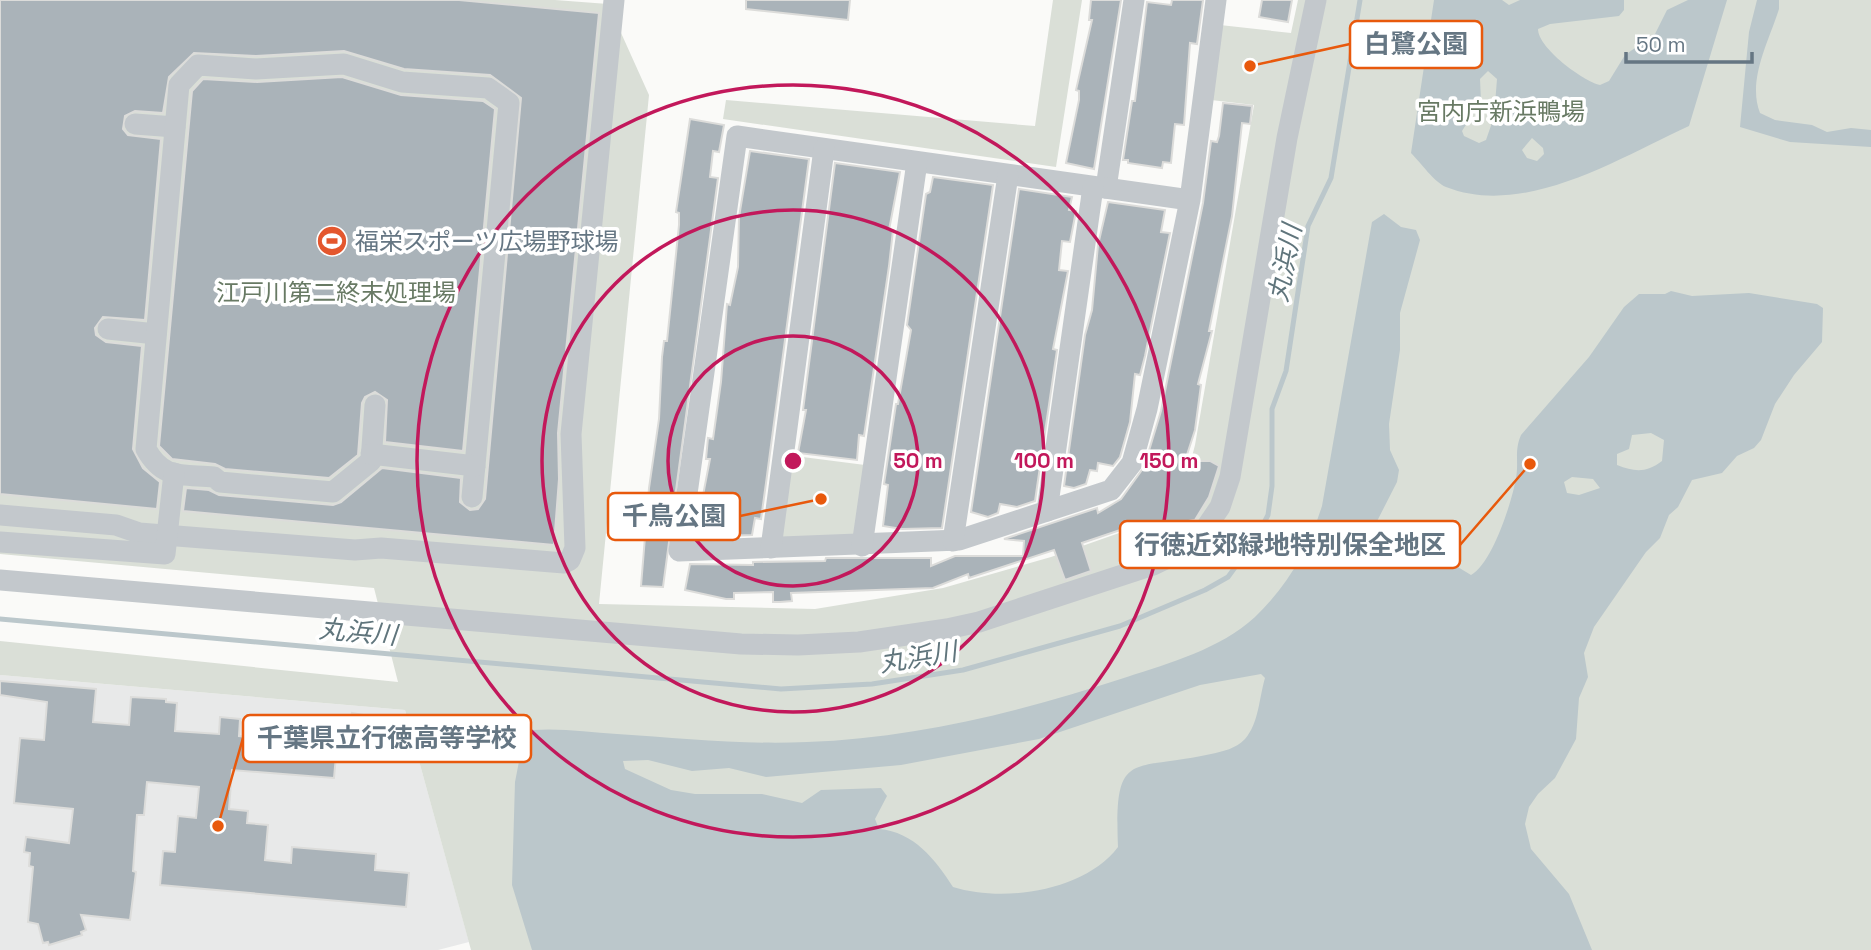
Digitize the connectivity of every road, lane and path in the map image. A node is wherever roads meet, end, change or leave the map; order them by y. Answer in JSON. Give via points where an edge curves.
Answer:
{"nodes":[{"id":1,"x":614,"y":0,"type":"edge"},
{"id":2,"x":1134,"y":0,"type":"edge"},
{"id":3,"x":1216,"y":0,"type":"edge"},
{"id":4,"x":1316,"y":0,"type":"edge"},
{"id":5,"x":135,"y":124,"type":"dead end"},
{"id":6,"x":175,"y":127,"type":"junction"},
{"id":7,"x":824,"y":149,"type":"junction"},
{"id":8,"x":917,"y":162,"type":"junction"},
{"id":9,"x":1008,"y":175,"type":"junction"},
{"id":10,"x":1100,"y":188,"type":"junction"},
{"id":11,"x":1190,"y":200,"type":"junction"},
{"id":12,"x":108,"y":329,"type":"dead end"},
{"id":13,"x":156,"y":334,"type":"junction"},
{"id":14,"x":375,"y":405,"type":"dead end"},
{"id":15,"x":371,"y":454,"type":"junction"},
{"id":16,"x":475,"y":466,"type":"junction"},
{"id":17,"x":174,"y":473,"type":"junction"},
{"id":18,"x":472,"y":497,"type":"dead end"},
{"id":19,"x":1047,"y":510,"type":"junction"},
{"id":20,"x":0,"y":515,"type":"edge"},
{"id":21,"x":167,"y":535,"type":"junction"},
{"id":22,"x":0,"y":541,"type":"edge"},
{"id":23,"x":953,"y":541,"type":"junction"},
{"id":24,"x":862,"y":546,"type":"junction"},
{"id":25,"x":771,"y":548,"type":"junction"},
{"id":26,"x":0,"y":580,"type":"edge"}],
"edges":[{"from":1,"to":21,"type":"street","via":[[571,434],[575,548],[570,560]]},
{"from":2,"to":10,"type":"street"},
{"from":3,"to":11,"type":"street"},
{"from":4,"to":26,"type":"street","via":[[1287,138],[1230,477],[1220,507],[1205,529],[1171,558],[979,622],[896,637],[797,645],[741,644]]},
{"from":5,"to":6,"type":"street"},
{"from":6,"to":13,"type":"street"},
{"from":6,"to":16,"type":"street","via":[[179,85],[198,65],[256,69],[344,64],[402,82],[488,88],[509,103]]},
{"from":7,"to":8,"type":"street"},
{"from":7,"to":25,"type":"street"},
{"from":7,"to":25,"type":"street","via":[[737,136],[679,551]]},
{"from":8,"to":9,"type":"street"},
{"from":8,"to":24,"type":"street"},
{"from":9,"to":10,"type":"street"},
{"from":9,"to":23,"type":"street"},
{"from":10,"to":11,"type":"street"},
{"from":10,"to":19,"type":"street"},
{"from":11,"to":19,"type":"street","via":[[1132,463],[1111,490]]},
{"from":12,"to":13,"type":"street"},
{"from":13,"to":17,"type":"street","via":[[146,449],[157,466]]},
{"from":14,"to":15,"type":"street"},
{"from":15,"to":16,"type":"street"},
{"from":15,"to":17,"type":"street","via":[[370,461],[341,487],[324,493]]},
{"from":16,"to":18,"type":"street"},
{"from":17,"to":21,"type":"street"},
{"from":19,"to":23,"type":"street"},
{"from":20,"to":21,"type":"street","via":[[116,525]]},
{"from":21,"to":22,"type":"street","via":[[164,554]]},
{"from":23,"to":24,"type":"street"},
{"from":24,"to":25,"type":"street"}]}
